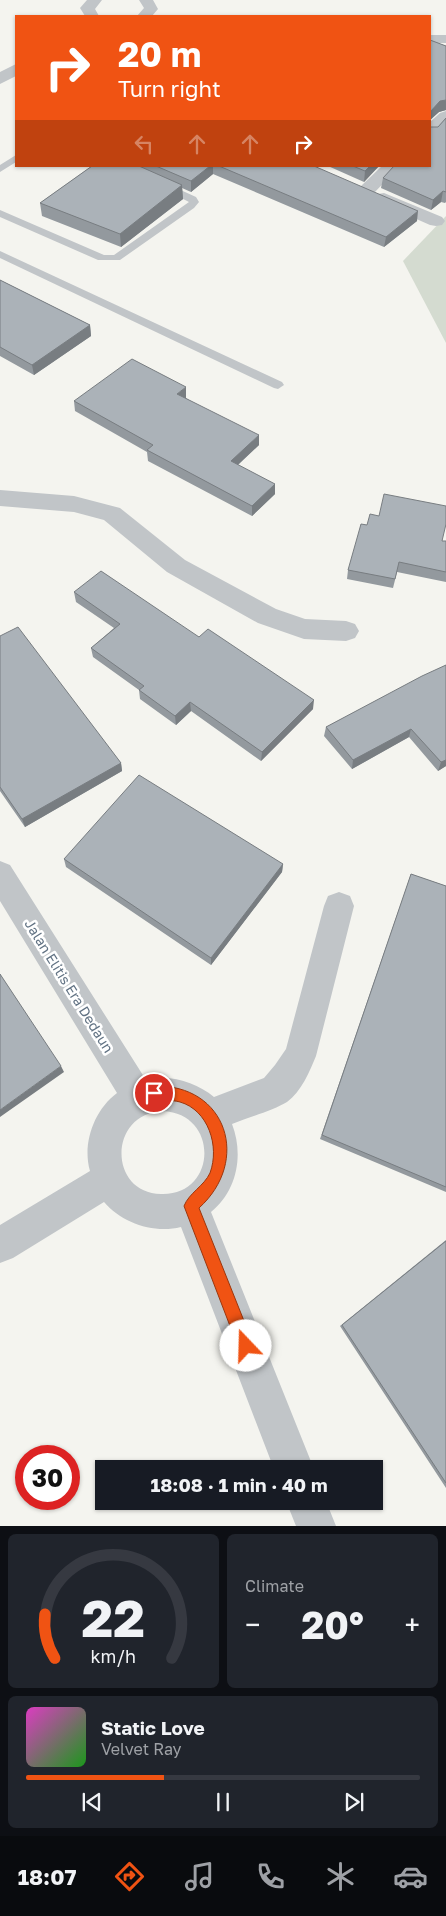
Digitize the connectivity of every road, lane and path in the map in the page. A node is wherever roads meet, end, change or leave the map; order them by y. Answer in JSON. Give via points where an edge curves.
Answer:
{"nodes":[{"id":1,"x":147,"y":5,"type":"edge"},
{"id":2,"x":162,"y":15,"type":"edge"},
{"id":3,"x":431,"y":39,"type":"edge"},
{"id":4,"x":446,"y":40,"type":"edge"},
{"id":5,"x":15,"y":70,"type":"edge"},
{"id":6,"x":1,"y":79,"type":"edge"},
{"id":7,"x":15,"y":85,"type":"edge"},
{"id":8,"x":15,"y":159,"type":"edge"},
{"id":9,"x":391,"y":167,"type":"edge"},
{"id":10,"x":0,"y":169,"type":"edge"},
{"id":11,"x":154,"y":181,"type":"edge"},
{"id":12,"x":350,"y":183,"type":"edge"},
{"id":13,"x":367,"y":190,"type":"junction"},
{"id":14,"x":0,"y":213,"type":"edge"},
{"id":15,"x":436,"y":221,"type":"dead end"},
{"id":16,"x":0,"y":254,"type":"edge"},
{"id":17,"x":278,"y":385,"type":"dead end"},
{"id":18,"x":0,"y":498,"type":"edge"},
{"id":19,"x":346,"y":631,"type":"dead end"},
{"id":20,"x":0,"y":874,"type":"edge"},
{"id":21,"x":339,"y":906,"type":"dead end"},
{"id":22,"x":139,"y":1099,"type":"junction"},
{"id":23,"x":210,"y":1116,"type":"junction"},
{"id":24,"x":109,"y":1179,"type":"junction"},
{"id":25,"x":191,"y":1206,"type":"junction"},
{"id":26,"x":0,"y":1245,"type":"edge"},
{"id":27,"x":290,"y":1460,"type":"edge"},
{"id":28,"x":310,"y":1510,"type":"edge"},
{"id":29,"x":316,"y":1526,"type":"edge"}],
"edges":[{"from":1,"to":2,"type":"street"},
{"from":3,"to":4,"type":"street"},
{"from":5,"to":6,"type":"street"},
{"from":6,"to":7,"type":"street"},
{"from":8,"to":10,"type":"lane"},
{"from":9,"to":13,"type":"street"},
{"from":11,"to":14,"type":"lane","via":[[193,198],[194,202],[116,258],[102,258]]},
{"from":12,"to":13,"type":"street"},
{"from":13,"to":15,"type":"street"},
{"from":16,"to":17,"type":"lane"},
{"from":18,"to":19,"type":"street","via":[[74,504],[112,514],[176,566],[267,616],[304,629]]},
{"from":20,"to":22,"type":"street","name":"Jalan Elitis Era Dedaun"},
{"from":21,"to":23,"type":"street","via":[[300,1056],[275,1090]]},
{"from":22,"to":23,"type":"street","via":[[154,1093],[170,1093],[192,1101]]},
{"from":22,"to":24,"type":"street","via":[[124,1109],[106,1141]]},
{"from":23,"to":25,"type":"street","via":[[219,1134],[221,1154],[216,1175],[206,1192]]},
{"from":24,"to":25,"type":"street","via":[[119,1195],[134,1208],[172,1213]]},
{"from":24,"to":26,"type":"street"},
{"from":25,"to":27,"type":"street"},
{"from":28,"to":29,"type":"street"}]}
